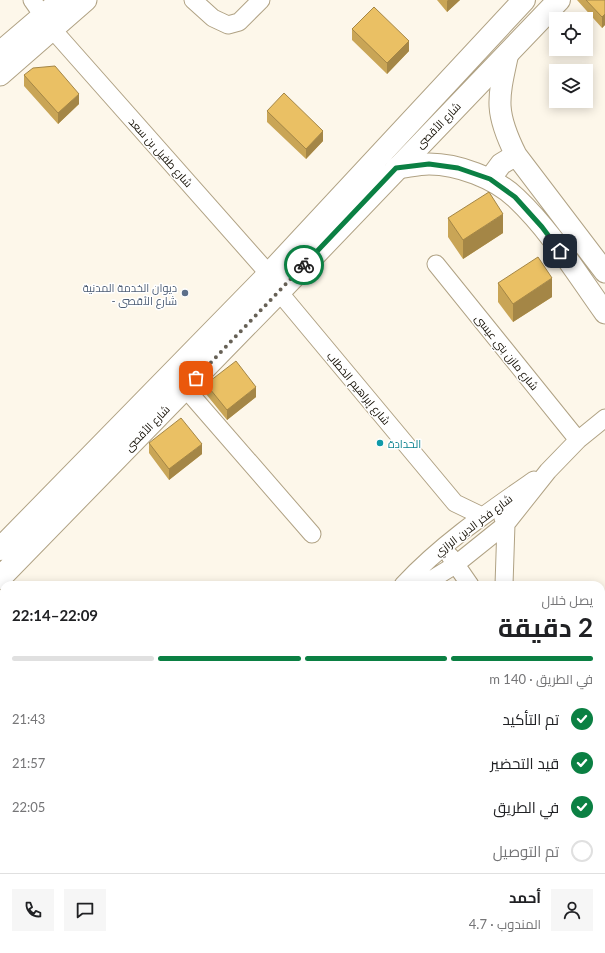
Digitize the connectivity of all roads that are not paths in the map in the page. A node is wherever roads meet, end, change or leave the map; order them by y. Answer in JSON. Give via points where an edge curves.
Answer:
{"nodes":[{"id":1,"x":61,"y":0,"type":"edge"},
{"id":2,"x":86,"y":0,"type":"edge"},
{"id":3,"x":193,"y":0,"type":"edge"},
{"id":4,"x":261,"y":0,"type":"edge"},
{"id":5,"x":524,"y":0,"type":"edge"},
{"id":6,"x":559,"y":0,"type":"edge"},
{"id":7,"x":43,"y":16,"type":"edge"},
{"id":8,"x":0,"y":52,"type":"edge"},
{"id":9,"x":508,"y":53,"type":"junction"},
{"id":10,"x":0,"y":75,"type":"edge"},
{"id":11,"x":516,"y":155,"type":"junction"},
{"id":12,"x":396,"y":168,"type":"junction"},
{"id":13,"x":490,"y":179,"type":"junction"},
{"id":14,"x":436,"y":264,"type":"dead end"},
{"id":15,"x":605,"y":272,"type":"edge"},
{"id":16,"x":274,"y":283,"type":"junction"},
{"id":17,"x":605,"y":314,"type":"edge"},
{"id":18,"x":186,"y":388,"type":"junction"},
{"id":19,"x":605,"y":418,"type":"edge"},
{"id":20,"x":578,"y":440,"type":"junction"},
{"id":21,"x":548,"y":471,"type":"junction"},
{"id":22,"x":455,"y":503,"type":"junction"},
{"id":23,"x":489,"y":512,"type":"junction"},
{"id":24,"x":506,"y":524,"type":"junction"},
{"id":25,"x":312,"y":534,"type":"dead end"},
{"id":26,"x":461,"y":534,"type":"junction"},
{"id":27,"x":444,"y":547,"type":"junction"},
{"id":28,"x":0,"y":549,"type":"edge"},
{"id":29,"x":455,"y":565,"type":"junction"},
{"id":30,"x":0,"y":578,"type":"edge"},
{"id":31,"x":408,"y":581,"type":"edge"},
{"id":32,"x":425,"y":581,"type":"edge"},
{"id":33,"x":467,"y":581,"type":"edge"},
{"id":34,"x":504,"y":581,"type":"edge"}],
"edges":[{"from":1,"to":7,"type":"street"},
{"from":2,"to":7,"type":"street"},
{"from":3,"to":4,"type":"street","via":[[213,18],[228,25],[239,22]]},
{"from":5,"to":16,"type":"main road","name":"شارع الأقصى"},
{"from":6,"to":9,"type":"main road","name":"شارع الأقصى"},
{"from":7,"to":8,"type":"street"},
{"from":7,"to":10,"type":"street"},
{"from":7,"to":16,"type":"street","name":"شارع طفيل بن سعد"},
{"from":9,"to":11,"type":"street","via":[[499,107],[502,123]]},
{"from":9,"to":12,"type":"main road","name":"شارع الأقصى"},
{"from":11,"to":13,"type":"street","via":[[501,164]]},
{"from":11,"to":15,"type":"street"},
{"from":12,"to":13,"type":"street","via":[[443,165]]},
{"from":12,"to":16,"type":"main road","name":"شارع الأقصى"},
{"from":13,"to":17,"type":"street","via":[[515,197],[542,227]]},
{"from":14,"to":20,"type":"street","name":"شارع مازن بني عيسى"},
{"from":16,"to":18,"type":"main road","name":"شارع الأقصى"},
{"from":16,"to":22,"type":"street","name":"شارع إبراهيم الخطاب"},
{"from":16,"to":28,"type":"main road","name":"شارع الأقصى"},
{"from":18,"to":25,"type":"street"},
{"from":18,"to":30,"type":"main road","name":"شارع الأقصى"},
{"from":19,"to":20,"type":"street","name":"شارع فخر الدين الرازي"},
{"from":20,"to":21,"type":"street","name":"شارع فخر الدين الرازي"},
{"from":21,"to":23,"type":"street","name":"شارع فخر الدين الرازي"},
{"from":21,"to":24,"type":"street","name":"شارع فخر الدين الرازي"},
{"from":22,"to":23,"type":"street","name":"شارع إبراهيم الخطاب"},
{"from":22,"to":26,"type":"street","name":"شارع إبراهيم الخطاب"},
{"from":23,"to":24,"type":"street"},
{"from":23,"to":26,"type":"street","name":"شارع فخر الدين الرازي"},
{"from":24,"to":29,"type":"street","name":"شارع فخر الدين الرازي"},
{"from":24,"to":34,"type":"street"},
{"from":26,"to":27,"type":"street","name":"شارع فخر الدين الرازي"},
{"from":27,"to":29,"type":"street"},
{"from":27,"to":31,"type":"street","name":"شارع فخر الدين الرازي"},
{"from":29,"to":32,"type":"street","name":"شارع فخر الدين الرازي"},
{"from":29,"to":33,"type":"street"}]}
